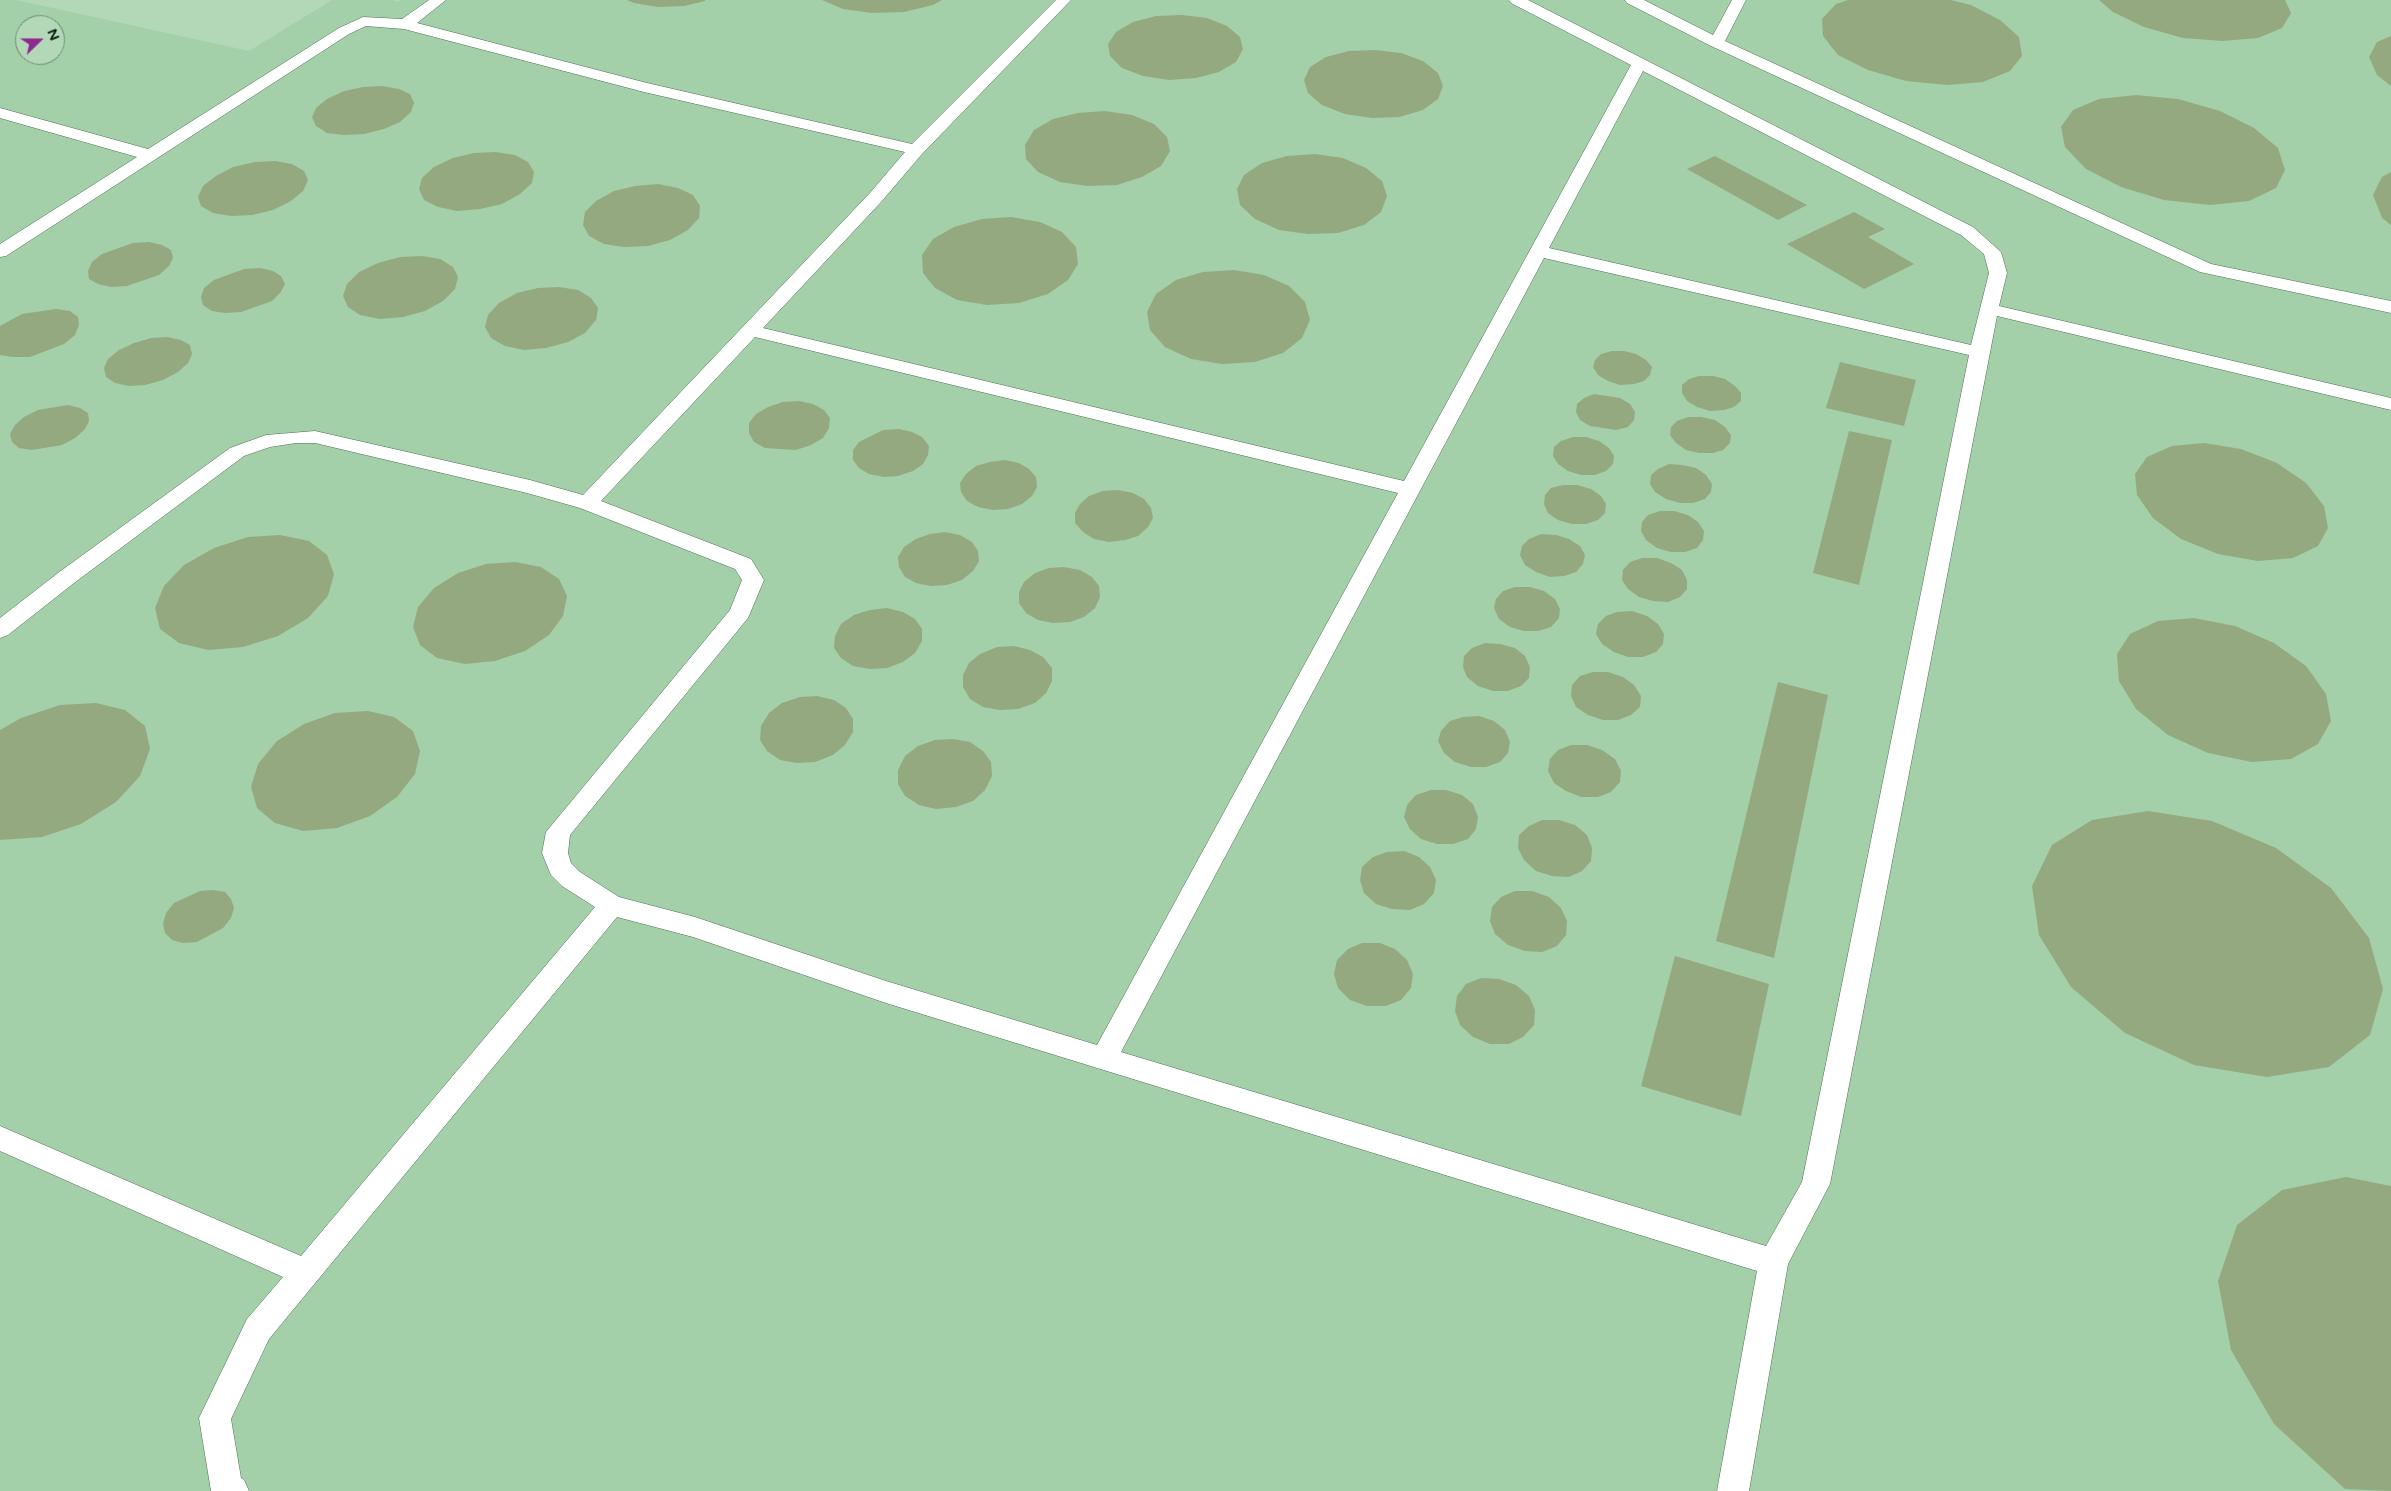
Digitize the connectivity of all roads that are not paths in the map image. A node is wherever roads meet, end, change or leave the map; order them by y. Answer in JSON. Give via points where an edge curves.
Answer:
{"nodes":[{"id":1,"x":439,"y":0,"type":"edge"},
{"id":2,"x":1064,"y":0,"type":"edge"},
{"id":3,"x":1516,"y":0,"type":"edge"},
{"id":4,"x":1632,"y":0,"type":"edge"},
{"id":5,"x":1739,"y":0,"type":"edge"},
{"id":6,"x":405,"y":24,"type":"junction"},
{"id":7,"x":1716,"y":43,"type":"junction"},
{"id":8,"x":1640,"y":63,"type":"junction"},
{"id":9,"x":0,"y":113,"type":"edge"},
{"id":10,"x":916,"y":150,"type":"junction"},
{"id":11,"x":150,"y":155,"type":"junction"},
{"id":12,"x":1538,"y":251,"type":"junction"},
{"id":13,"x":0,"y":252,"type":"edge"},
{"id":14,"x":2391,"y":307,"type":"edge"},
{"id":15,"x":1989,"y":309,"type":"junction"},
{"id":16,"x":750,"y":330,"type":"junction"},
{"id":17,"x":1980,"y":352,"type":"junction"},
{"id":18,"x":2391,"y":404,"type":"edge"},
{"id":19,"x":1410,"y":489,"type":"junction"},
{"id":20,"x":587,"y":503,"type":"junction"},
{"id":21,"x":0,"y":630,"type":"edge"},
{"id":22,"x":612,"y":904,"type":"junction"},
{"id":23,"x":1103,"y":1059,"type":"junction"},
{"id":24,"x":0,"y":1138,"type":"edge"},
{"id":25,"x":1773,"y":1262,"type":"junction"},
{"id":26,"x":305,"y":1272,"type":"junction"},
{"id":27,"x":233,"y":1491,"type":"edge"},
{"id":28,"x":1733,"y":1491,"type":"edge"}],
"edges":[{"from":1,"to":6,"type":"lane"},
{"from":2,"to":10,"type":"lane"},
{"from":3,"to":8,"type":"lane"},
{"from":4,"to":7,"type":"lane"},
{"from":5,"to":7,"type":"lane"},
{"from":6,"to":10,"type":"lane","via":[[644,88]]},
{"from":6,"to":11,"type":"lane","via":[[370,22],[344,31]]},
{"from":7,"to":14,"type":"lane","via":[[2206,268]]},
{"from":8,"to":12,"type":"lane"},
{"from":8,"to":15,"type":"lane","via":[[1968,231],[1992,252],[1998,272]]},
{"from":9,"to":11,"type":"lane"},
{"from":10,"to":16,"type":"lane"},
{"from":11,"to":13,"type":"lane"},
{"from":12,"to":17,"type":"lane"},
{"from":12,"to":19,"type":"lane"},
{"from":15,"to":17,"type":"lane"},
{"from":15,"to":18,"type":"lane"},
{"from":16,"to":19,"type":"lane"},
{"from":16,"to":20,"type":"lane"},
{"from":17,"to":25,"type":"lane","via":[[1816,1184]]},
{"from":19,"to":23,"type":"lane"},
{"from":20,"to":21,"type":"lane","via":[[315,437],[266,441],[237,452]]},
{"from":20,"to":22,"type":"lane","via":[[743,564],[754,580],[740,614],[558,832],[555,853],[560,868],[571,879]]},
{"from":22,"to":23,"type":"lane","via":[[695,927],[886,992]]},
{"from":22,"to":26,"type":"lane"},
{"from":23,"to":25,"type":"lane"},
{"from":24,"to":26,"type":"lane"},
{"from":25,"to":28,"type":"lane"},
{"from":26,"to":27,"type":"lane","via":[[258,1330],[215,1418],[226,1488]]}]}
